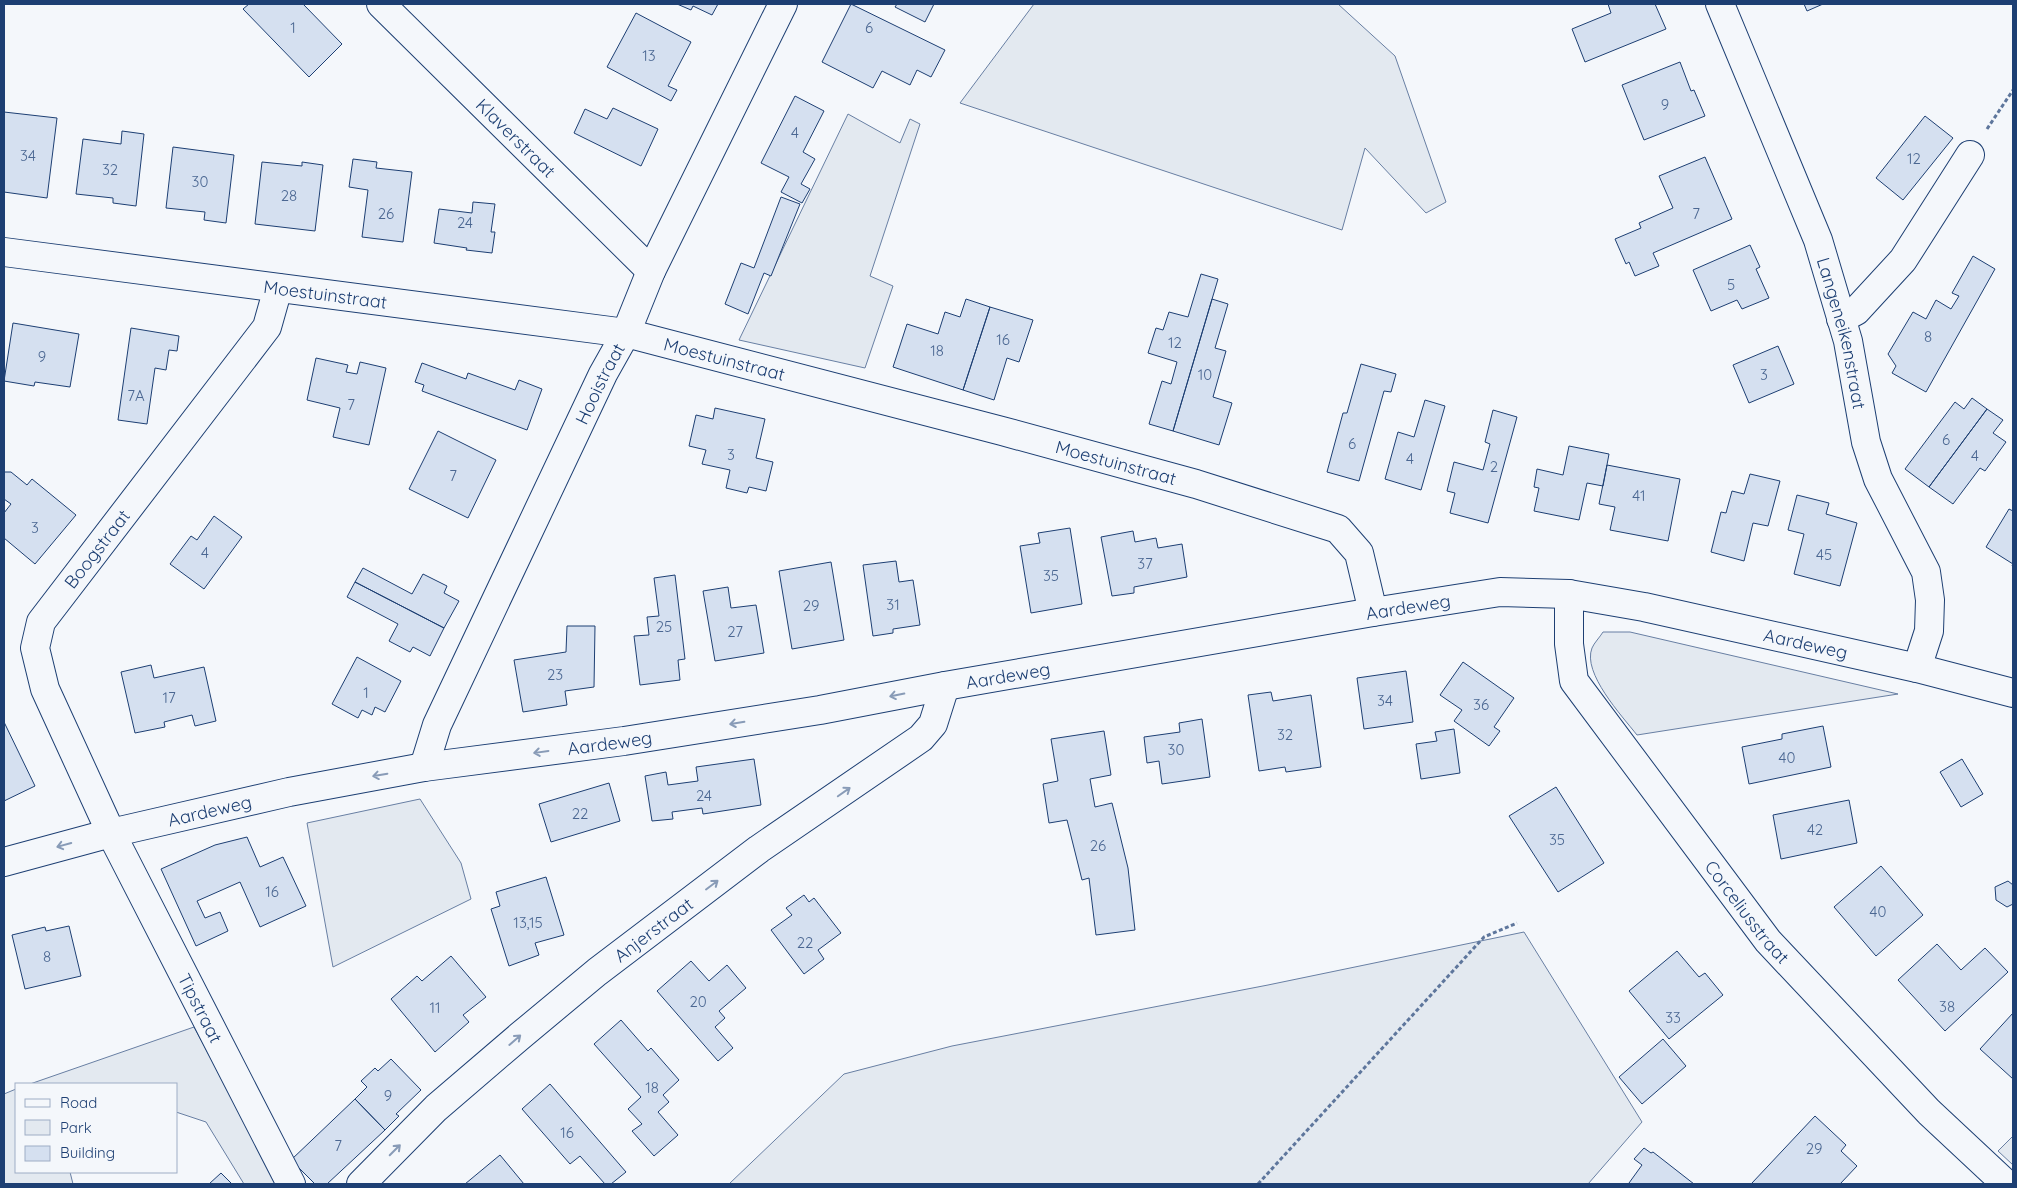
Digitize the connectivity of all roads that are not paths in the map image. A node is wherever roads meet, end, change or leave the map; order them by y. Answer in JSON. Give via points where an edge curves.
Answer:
{"nodes":[{"id":1,"x":381,"y":4,"type":"edge"},
{"id":2,"x":783,"y":4,"type":"edge"},
{"id":3,"x":1720,"y":4,"type":"edge"},
{"id":4,"x":1970,"y":155,"type":"road end"},
{"id":5,"x":4,"y":252,"type":"edge"},
{"id":6,"x":651,"y":271,"type":"junction"},
{"id":7,"x":278,"y":288,"type":"junction"},
{"id":8,"x":1841,"y":319,"type":"junction"},
{"id":9,"x":626,"y":334,"type":"junction"},
{"id":10,"x":1569,"y":594,"type":"junction"},
{"id":11,"x":1373,"y":612,"type":"junction"},
{"id":12,"x":1917,"y":668,"type":"junction"},
{"id":13,"x":945,"y":686,"type":"junction"},
{"id":14,"x":2013,"y":693,"type":"edge"},
{"id":15,"x":424,"y":767,"type":"junction"},
{"id":16,"x":111,"y":832,"type":"junction"},
{"id":17,"x":4,"y":862,"type":"edge"},
{"id":18,"x":291,"y":1184,"type":"edge"},
{"id":19,"x":361,"y":1184,"type":"edge"},
{"id":20,"x":2006,"y":1184,"type":"edge"}],
"edges":[{"from":1,"to":6,"type":"street","name":"Klaverstraat"},
{"from":2,"to":6,"type":"street","name":"Hooistraat"},
{"from":3,"to":8,"type":"street","name":"Langeneikenstraat","via":[[1818,240]]},
{"from":4,"to":8,"type":"street","via":[[1903,260],[1856,311]]},
{"from":5,"to":7,"type":"street","name":"Moestuinstraat"},
{"from":6,"to":9,"type":"street","name":"Hooistraat"},
{"from":7,"to":9,"type":"street","name":"Moestuinstraat"},
{"from":7,"to":16,"type":"street","name":"Boogstraat","via":[[267,327],[41,622],[35,648],[45,689]]},
{"from":8,"to":12,"type":"street","name":"Langeneikenstraat","via":[[1866,442],[1878,479],[1926,572],[1930,600],[1929,630]]},
{"from":9,"to":11,"type":"street","name":"Moestuinstraat","via":[[1058,446],[1196,484],[1338,529],[1359,553]]},
{"from":9,"to":15,"type":"street","name":"Hooistraat","via":[[603,374],[438,725]]},
{"from":10,"to":11,"type":"street","name":"Aardeweg","via":[[1500,592]]},
{"from":10,"to":12,"type":"street","name":"Aardeweg","via":[[1644,607]]},
{"from":10,"to":20,"type":"street","name":"Corceliusstraat","via":[[1574,681],[1712,868],[1774,948],[1929,1112]]},
{"from":11,"to":13,"type":"street","name":"Aardeweg"},
{"from":12,"to":14,"type":"street","name":"Aardeweg"},
{"from":13,"to":15,"type":"street","name":"Aardeweg","one_way":true,"via":[[820,710],[634,739]]},
{"from":19,"to":13,"type":"street","name":"Anjerstraat","one_way":true,"via":[[436,1108],[597,972],[759,849],[921,738],[933,724]]},
{"from":15,"to":16,"type":"street","name":"Aardeweg","one_way":true,"via":[[289,792]]},
{"from":16,"to":17,"type":"street","name":"Aardeweg","one_way":true},
{"from":16,"to":18,"type":"street","name":"Tipstraat"}]}
